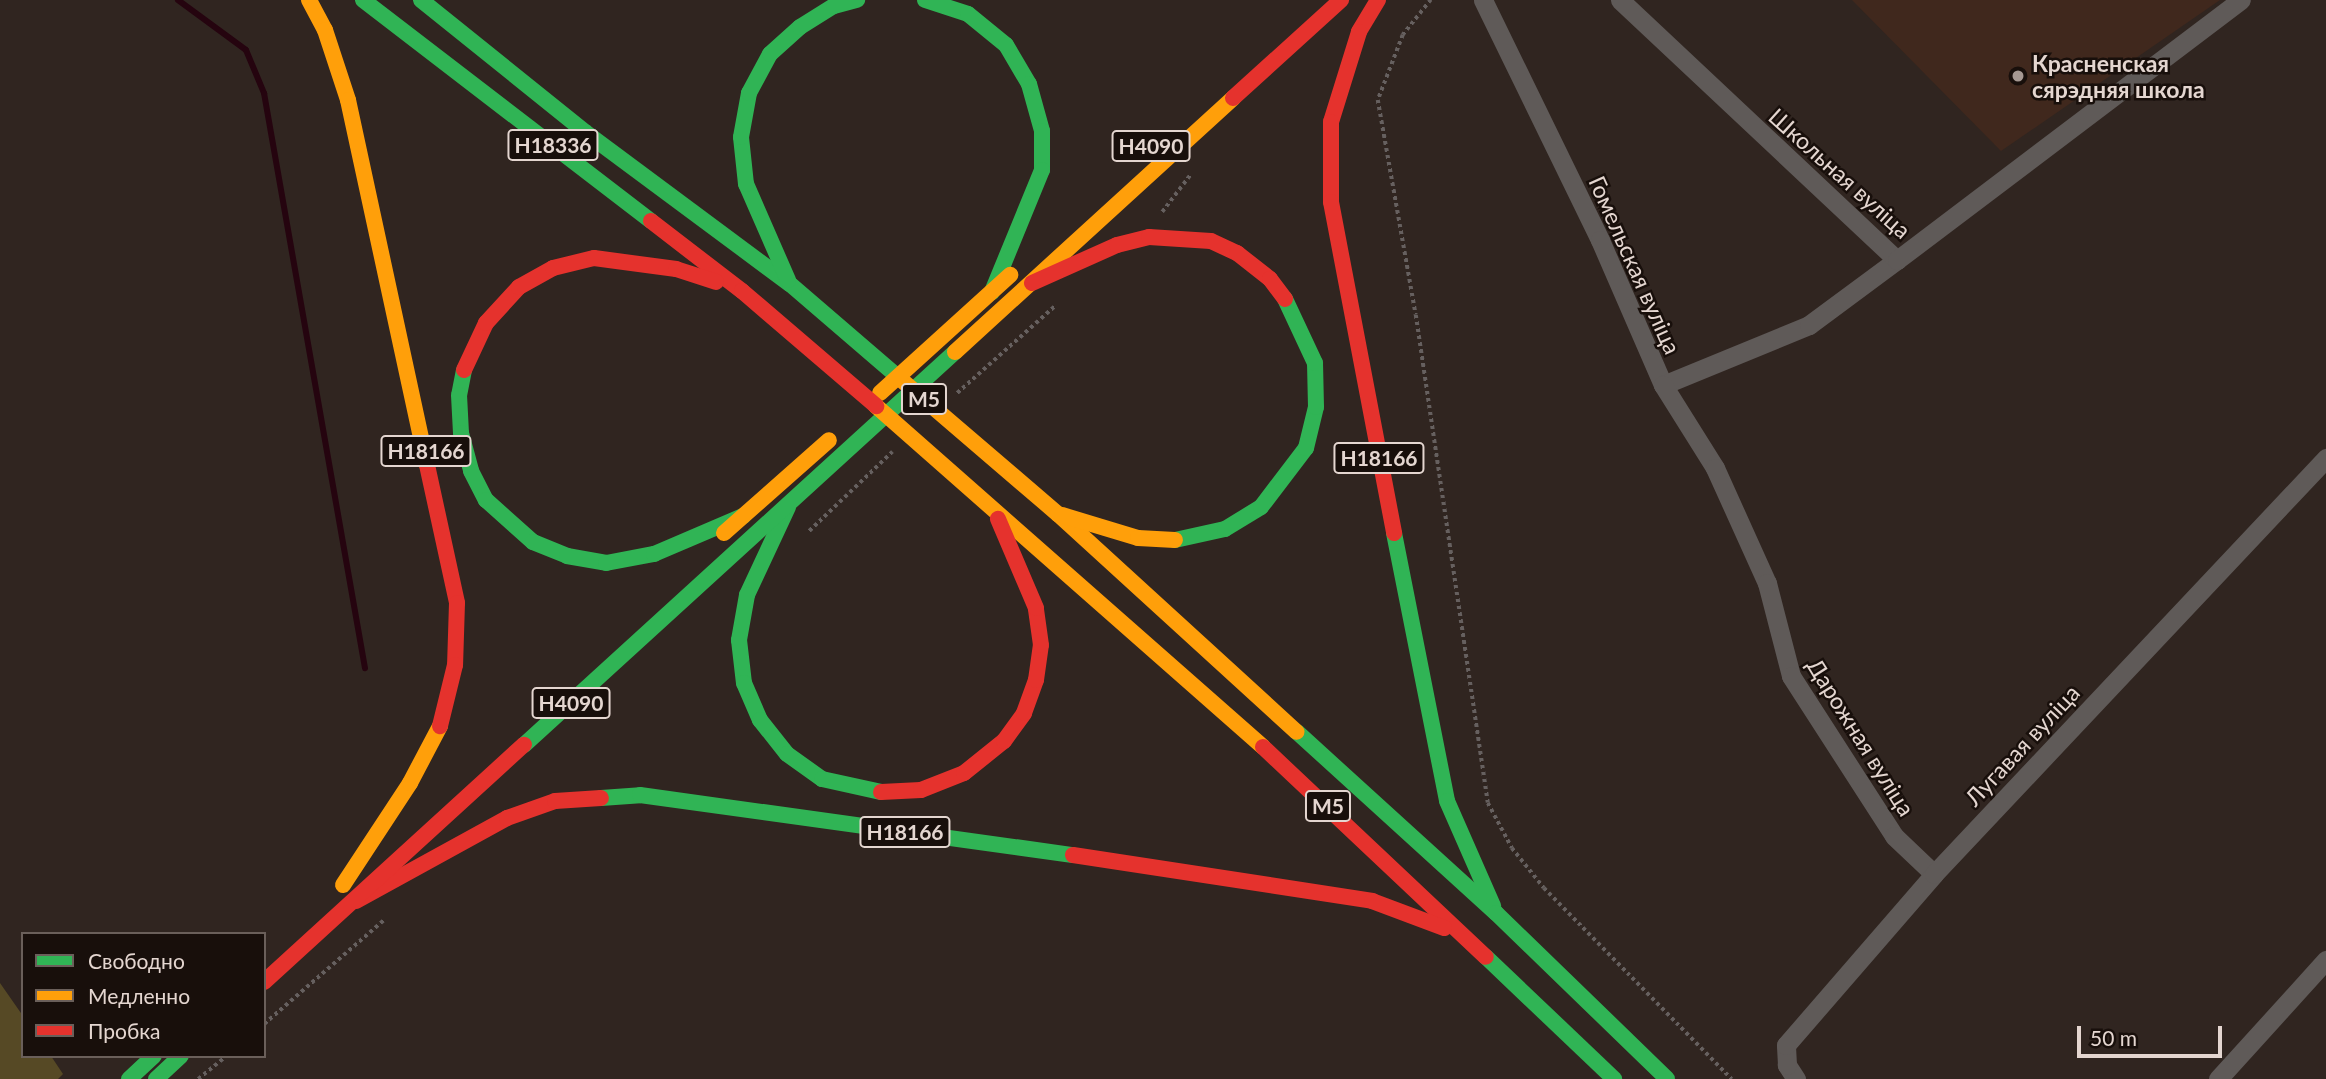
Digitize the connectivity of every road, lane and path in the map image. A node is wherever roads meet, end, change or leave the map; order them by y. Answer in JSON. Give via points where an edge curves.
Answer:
{"nodes":[{"id":1,"x":309,"y":0,"type":"edge"},
{"id":2,"x":363,"y":0,"type":"edge"},
{"id":3,"x":421,"y":0,"type":"edge"},
{"id":4,"x":858,"y":0,"type":"edge"},
{"id":5,"x":925,"y":0,"type":"edge"},
{"id":6,"x":1341,"y":0,"type":"edge"},
{"id":7,"x":1378,"y":0,"type":"edge"},
{"id":8,"x":1431,"y":0,"type":"edge"},
{"id":9,"x":1483,"y":0,"type":"edge"},
{"id":10,"x":1620,"y":0,"type":"edge"},
{"id":11,"x":2241,"y":0,"type":"edge"},
{"id":12,"x":1897,"y":260,"type":"junction"},
{"id":13,"x":1022,"y":264,"type":"dead end"},
{"id":14,"x":790,"y":284,"type":"junction"},
{"id":15,"x":1032,"y":284,"type":"junction"},
{"id":16,"x":742,"y":291,"type":"junction"},
{"id":17,"x":992,"y":292,"type":"junction"},
{"id":18,"x":1663,"y":385,"type":"junction"},
{"id":19,"x":2326,"y":458,"type":"edge"},
{"id":20,"x":841,"y":498,"type":"dead end"},
{"id":21,"x":989,"y":502,"type":"junction"},
{"id":22,"x":789,"y":507,"type":"junction"},
{"id":23,"x":1058,"y":514,"type":"junction"},
{"id":24,"x":743,"y":516,"type":"junction"},
{"id":25,"x":807,"y":534,"type":"dead end"},
{"id":26,"x":702,"y":554,"type":"dead end"},
{"id":27,"x":394,"y":838,"type":"dead end"},
{"id":28,"x":1934,"y":874,"type":"junction"},
{"id":29,"x":356,"y":901,"type":"junction"},
{"id":30,"x":1496,"y":913,"type":"junction"},
{"id":31,"x":388,"y":916,"type":"dead end"},
{"id":32,"x":1468,"y":940,"type":"junction"},
{"id":33,"x":2326,"y":960,"type":"edge"},
{"id":34,"x":266,"y":980,"type":"edge"},
{"id":35,"x":266,"y":1022,"type":"edge"},
{"id":36,"x":152,"y":1058,"type":"edge"},
{"id":37,"x":179,"y":1058,"type":"edge"},
{"id":38,"x":224,"y":1058,"type":"edge"},
{"id":39,"x":129,"y":1079,"type":"edge"},
{"id":40,"x":156,"y":1079,"type":"edge"},
{"id":41,"x":198,"y":1079,"type":"edge"},
{"id":42,"x":1614,"y":1079,"type":"edge"},
{"id":43,"x":1667,"y":1079,"type":"edge"},
{"id":44,"x":1732,"y":1079,"type":"edge"},
{"id":45,"x":1796,"y":1079,"type":"edge"},
{"id":46,"x":2218,"y":1079,"type":"edge"}],
"edges":[{"from":1,"to":27,"type":"main road","number":"Н18166","via":[[325,30],[348,100],[457,603],[455,664],[441,723],[410,783],[338,889]]},
{"from":2,"to":16,"type":"main road","number":"Н18336"},
{"from":3,"to":14,"type":"main road","number":"Н18336","via":[[585,132]]},
{"from":4,"to":14,"type":"main road","via":[[834,6],[800,27],[770,54],[749,93],[741,137],[746,184]]},
{"from":5,"to":17,"type":"main road","via":[[968,14],[1006,45],[1029,84],[1042,131],[1042,170]]},
{"from":6,"to":15,"type":"main road","number":"Н4090"},
{"from":7,"to":30,"type":"main road","number":"Н18166","via":[[1359,32],[1331,122],[1331,202],[1436,755],[1447,801]]},
{"from":8,"to":44,"type":"path","via":[[1403,35],[1378,100],[1422,356],[1488,803],[1512,848],[1544,888]]},
{"from":9,"to":18,"type":"street","name":"Гомельская вуліца","via":[[1600,240]]},
{"from":10,"to":12,"type":"street","name":"Школьная вуліца"},
{"from":11,"to":12,"type":"street","name":"Школьная вуліца"},
{"from":12,"to":18,"type":"street","name":"Гомельская вуліца","via":[[1809,325]]},
{"from":13,"to":17,"type":"main road"},
{"from":14,"to":23,"type":"main road","number":"М5"},
{"from":15,"to":22,"type":"main road","number":"Н4090"},
{"from":15,"to":23,"type":"main road","number":"Н18166","via":[[1117,245],[1149,237],[1211,240],[1270,279],[1295,312],[1315,363],[1316,407],[1306,448],[1261,507],[1225,529],[1179,540],[1138,538]]},
{"from":16,"to":21,"type":"main road","number":"М5"},
{"from":16,"to":24,"type":"main road","number":"Н18166","via":[[676,269],[594,258],[553,268],[519,287],[486,323],[466,360],[458,395],[471,471],[486,500],[533,542],[567,556],[606,563],[654,554]]},
{"from":17,"to":24,"type":"main road"},
{"from":18,"to":28,"type":"street","name":"Дарожная вуліца","via":[[1715,468],[1768,583],[1791,676],[1894,836]]},
{"from":19,"to":28,"type":"street","name":"Лугавая вуліца"},
{"from":20,"to":25,"type":"path"},
{"from":21,"to":22,"type":"main road","number":"Н18166","via":[[1016,554],[1036,608],[1041,645],[1036,680],[1024,713],[1004,741],[964,773],[921,790],[868,793],[822,779],[786,754],[760,720],[744,683],[739,640],[747,595]]},
{"from":21,"to":32,"type":"main road","number":"М5","via":[[1321,799]]},
{"from":22,"to":29,"type":"main road","number":"Н4090"},
{"from":23,"to":30,"type":"main road","number":"М5"},
{"from":24,"to":26,"type":"main road"},
{"from":28,"to":45,"type":"street","name":"Лугавая вуліца","via":[[1786,1045],[1787,1065]]},
{"from":29,"to":32,"type":"main road","number":"Н18166","via":[[507,818],[555,801],[640,796],[1242,878],[1371,901],[1424,918]]},
{"from":29,"to":34,"type":"main road","number":"Н4090"},
{"from":30,"to":43,"type":"main road","number":"М5"},
{"from":31,"to":35,"type":"path"},
{"from":32,"to":42,"type":"main road","number":"М5"},
{"from":33,"to":46,"type":"street"},
{"from":36,"to":39,"type":"main road"},
{"from":37,"to":40,"type":"main road"},
{"from":38,"to":41,"type":"path"}]}
